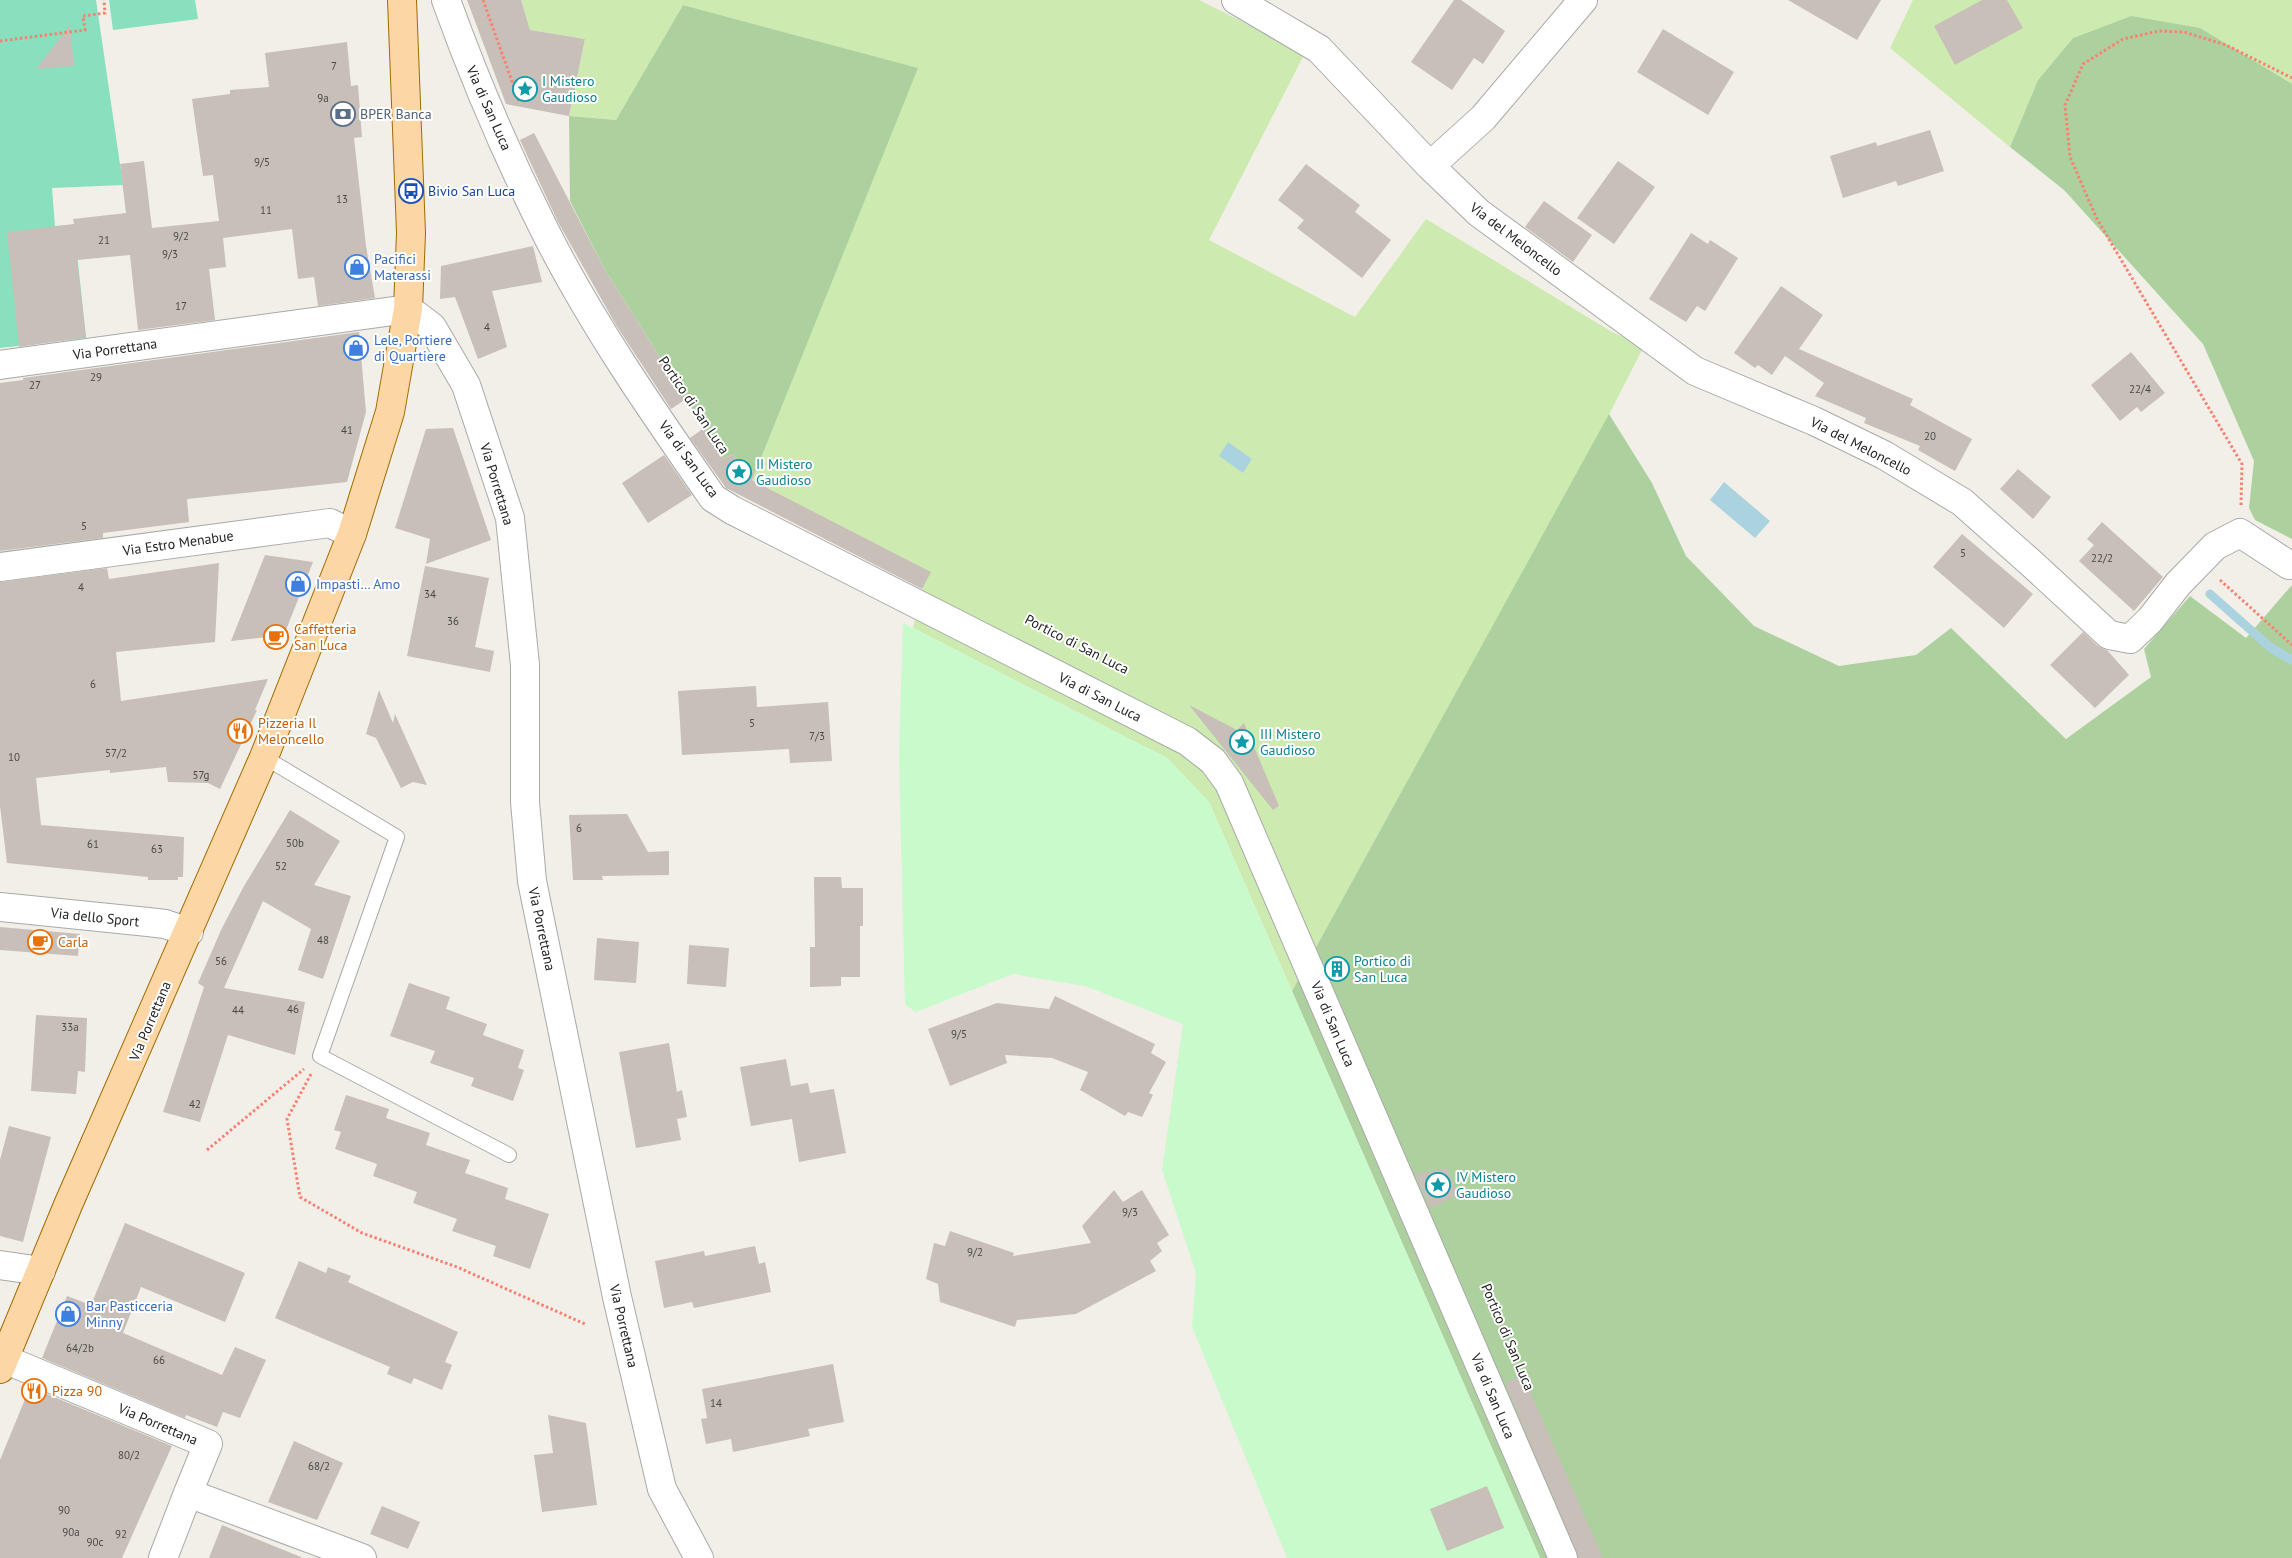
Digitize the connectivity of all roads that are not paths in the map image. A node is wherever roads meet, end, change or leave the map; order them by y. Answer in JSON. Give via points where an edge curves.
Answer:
{"nodes":[{"id":1,"x":402,"y":0,"type":"edge"},
{"id":2,"x":446,"y":0,"type":"edge"},
{"id":3,"x":1236,"y":0,"type":"edge"},
{"id":4,"x":1583,"y":0,"type":"edge"},
{"id":5,"x":1430,"y":166,"type":"junction"},
{"id":6,"x":408,"y":310,"type":"junction"},
{"id":7,"x":0,"y":365,"type":"edge"},
{"id":8,"x":352,"y":534,"type":"junction"},
{"id":9,"x":2289,"y":565,"type":"dead end"},
{"id":10,"x":0,"y":567,"type":"edge"},
{"id":11,"x":264,"y":757,"type":"junction"},
{"id":12,"x":0,"y":907,"type":"edge"},
{"id":13,"x":189,"y":932,"type":"junction"},
{"id":14,"x":509,"y":1155,"type":"dead end"},
{"id":15,"x":0,"y":1265,"type":"edge"},
{"id":16,"x":41,"y":1271,"type":"junction"},
{"id":17,"x":2,"y":1364,"type":"edge"},
{"id":18,"x":188,"y":1493,"type":"junction"},
{"id":19,"x":163,"y":1558,"type":"edge"},
{"id":20,"x":362,"y":1558,"type":"edge"},
{"id":21,"x":699,"y":1558,"type":"edge"},
{"id":22,"x":1563,"y":1558,"type":"edge"}],
"edges":[{"from":1,"to":6,"type":"main road","name":"Via Porrettana","via":[[411,191]]},
{"from":2,"to":22,"type":"street","name":"Via di San Luca","via":[[472,70],[544,230],[602,331],[713,498],[1187,741],[1213,762],[1229,783]]},
{"from":3,"to":5,"type":"street","name":"Via del Meloncello","via":[[1319,49]]},
{"from":4,"to":5,"type":"street","via":[[1483,118]]},
{"from":5,"to":9,"type":"street","name":"Via del Meloncello","via":[[1479,213],[1695,371],[1814,421],[1884,455],[1962,502],[2109,635],[2130,638],[2150,620],[2199,561],[2215,546],[2240,533]]},
{"from":6,"to":7,"type":"street","name":"Via Porrettana"},
{"from":6,"to":8,"type":"main road","name":"Via Porrettana","via":[[390,412]]},
{"from":6,"to":21,"type":"street","name":"Via Porrettana","via":[[432,327],[466,386],[510,518],[525,665],[524,802],[532,881],[617,1297],[662,1489]]},
{"from":8,"to":10,"type":"street","name":"Via Estro Menabue","via":[[330,523]]},
{"from":8,"to":11,"type":"main road","name":"Via Porrettana"},
{"from":11,"to":13,"type":"main road","name":"Via Porrettana"},
{"from":11,"to":14,"type":"lane","via":[[397,837],[320,1056]]},
{"from":12,"to":13,"type":"street","name":"Via dello Sport","via":[[164,924]]},
{"from":13,"to":16,"type":"main road","name":"Via Porrettana"},
{"from":15,"to":16,"type":"street"},
{"from":16,"to":17,"type":"main road","name":"Via Porrettana"},
{"from":17,"to":18,"type":"street","name":"Via Porrettana","via":[[208,1444]]},
{"from":18,"to":19,"type":"street","name":"Via Porrettana"},
{"from":18,"to":20,"type":"street"}]}
